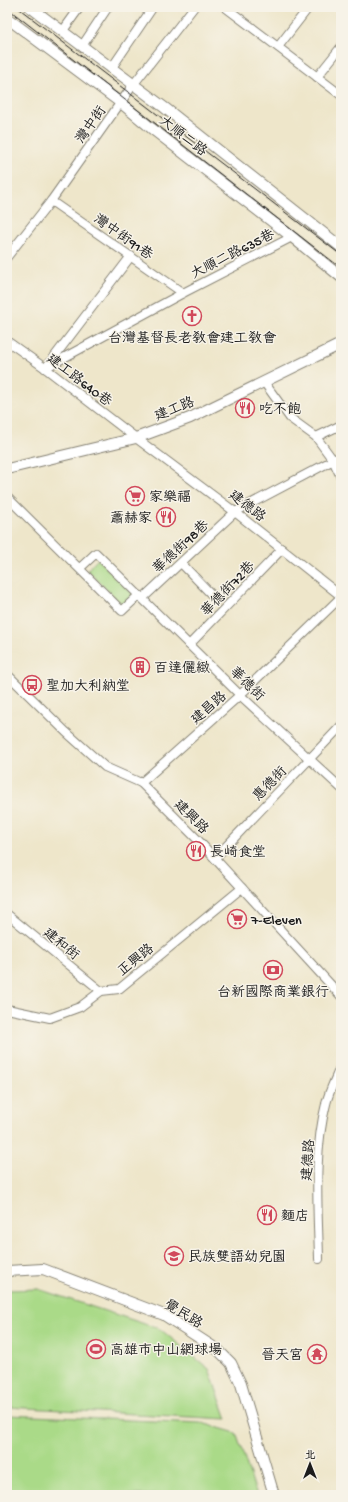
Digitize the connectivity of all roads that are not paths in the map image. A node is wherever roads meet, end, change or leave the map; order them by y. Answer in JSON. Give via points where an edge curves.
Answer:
{"nodes":[{"id":1,"x":30,"y":7,"type":"edge"},
{"id":2,"x":80,"y":7,"type":"edge"},
{"id":3,"x":108,"y":7,"type":"edge"},
{"id":4,"x":153,"y":7,"type":"edge"},
{"id":5,"x":194,"y":7,"type":"edge"},
{"id":6,"x":225,"y":7,"type":"edge"},
{"id":7,"x":309,"y":7,"type":"edge"},
{"id":8,"x":7,"y":18,"type":"edge"},
{"id":9,"x":62,"y":32,"type":"junction"},
{"id":10,"x":82,"y":46,"type":"junction"},
{"id":11,"x":341,"y":46,"type":"edge"},
{"id":12,"x":278,"y":48,"type":"junction"},
{"id":13,"x":111,"y":69,"type":"junction"},
{"id":14,"x":317,"y":77,"type":"junction"},
{"id":15,"x":133,"y":85,"type":"junction"},
{"id":16,"x":341,"y":95,"type":"edge"},
{"id":17,"x":121,"y":103,"type":"junction"},
{"id":18,"x":51,"y":201,"type":"junction"},
{"id":19,"x":292,"y":237,"type":"junction"},
{"id":20,"x":341,"y":247,"type":"edge"},
{"id":21,"x":131,"y":256,"type":"junction"},
{"id":22,"x":7,"y":257,"type":"edge"},
{"id":23,"x":341,"y":277,"type":"edge"},
{"id":24,"x":183,"y":293,"type":"junction"},
{"id":25,"x":7,"y":341,"type":"edge"},
{"id":26,"x":341,"y":344,"type":"edge"},
{"id":27,"x":46,"y":368,"type":"junction"},
{"id":28,"x":264,"y":382,"type":"junction"},
{"id":29,"x":341,"y":425,"type":"edge"},
{"id":30,"x":136,"y":438,"type":"junction"},
{"id":31,"x":316,"y":438,"type":"junction"},
{"id":32,"x":341,"y":456,"type":"edge"},
{"id":33,"x":333,"y":460,"type":"junction"},
{"id":34,"x":7,"y":469,"type":"edge"},
{"id":35,"x":341,"y":477,"type":"edge"},
{"id":36,"x":7,"y":496,"type":"edge"},
{"id":37,"x":235,"y":512,"type":"junction"},
{"id":38,"x":282,"y":549,"type":"junction"},
{"id":39,"x":180,"y":563,"type":"junction"},
{"id":40,"x":80,"y":568,"type":"junction"},
{"id":41,"x":211,"y":594,"type":"dead end"},
{"id":42,"x":141,"y":597,"type":"junction"},
{"id":43,"x":341,"y":597,"type":"edge"},
{"id":44,"x":190,"y":645,"type":"junction"},
{"id":45,"x":7,"y":674,"type":"edge"},
{"id":46,"x":240,"y":695,"type":"junction"},
{"id":47,"x":341,"y":726,"type":"edge"},
{"id":48,"x":310,"y":759,"type":"junction"},
{"id":49,"x":141,"y":783,"type":"junction"},
{"id":50,"x":341,"y":788,"type":"edge"},
{"id":51,"x":215,"y":858,"type":"junction"},
{"id":52,"x":242,"y":888,"type":"junction"},
{"id":53,"x":7,"y":914,"type":"edge"},
{"id":54,"x":101,"y":991,"type":"junction"},
{"id":55,"x":341,"y":996,"type":"edge"},
{"id":56,"x":7,"y":1009,"type":"edge"},
{"id":57,"x":341,"y":1065,"type":"edge"},
{"id":58,"x":320,"y":1259,"type":"dead end"},
{"id":59,"x":7,"y":1271,"type":"edge"},
{"id":60,"x":274,"y":1495,"type":"edge"}],
"edges":[{"from":1,"to":9,"type":"street","name":"大順二路"},
{"from":2,"to":9,"type":"street"},
{"from":3,"to":10,"type":"street"},
{"from":4,"to":13,"type":"street"},
{"from":5,"to":15,"type":"street","name":"灣中街"},
{"from":6,"to":12,"type":"street"},
{"from":7,"to":12,"type":"street"},
{"from":8,"to":17,"type":"street","name":"大順二路"},
{"from":9,"to":10,"type":"street","name":"大順二路"},
{"from":10,"to":13,"type":"street","name":"大順二路"},
{"from":11,"to":14,"type":"street"},
{"from":12,"to":14,"type":"street"},
{"from":13,"to":15,"type":"street","name":"大順二路"},
{"from":14,"to":16,"type":"street"},
{"from":15,"to":17,"type":"street","name":"灣中街"},
{"from":15,"to":20,"type":"street","name":"大順二路"},
{"from":17,"to":18,"type":"street","name":"灣中街"},
{"from":17,"to":19,"type":"street","name":"大順二路"},
{"from":18,"to":21,"type":"street","name":"灣中街91巷"},
{"from":18,"to":22,"type":"street","name":"灣中街"},
{"from":19,"to":23,"type":"street","name":"大順二路"},
{"from":19,"to":24,"type":"street","name":"大順二路635巷"},
{"from":21,"to":24,"type":"street","name":"灣中街91巷"},
{"from":21,"to":27,"type":"street"},
{"from":24,"to":27,"type":"street","name":"大順二路635巷"},
{"from":25,"to":27,"type":"street","name":"建工路640巷"},
{"from":26,"to":28,"type":"street","name":"建工路"},
{"from":27,"to":30,"type":"street","name":"建工路640巷"},
{"from":28,"to":30,"type":"street","name":"建工路","via":[[190,418]]},
{"from":28,"to":31,"type":"street","via":[[290,418]]},
{"from":29,"to":31,"type":"street"},
{"from":30,"to":34,"type":"street","name":"建工路"},
{"from":30,"to":37,"type":"street","name":"建德路"},
{"from":31,"to":33,"type":"street"},
{"from":32,"to":33,"type":"street","name":"華德街98巷"},
{"from":33,"to":35,"type":"street"},
{"from":33,"to":37,"type":"street","name":"華德街98巷"},
{"from":36,"to":40,"type":"street"},
{"from":37,"to":38,"type":"street","name":"建德路"},
{"from":37,"to":39,"type":"street","name":"華德街98巷"},
{"from":38,"to":43,"type":"street","name":"建德路"},
{"from":38,"to":44,"type":"street","name":"華德街72巷"},
{"from":39,"to":41,"type":"street"},
{"from":39,"to":42,"type":"street","name":"華德街98巷"},
{"from":40,"to":42,"type":"street","via":[[122,611]]},
{"from":40,"to":42,"type":"street","name":"華德街","via":[[96,552]]},
{"from":42,"to":44,"type":"street","name":"華德街"},
{"from":43,"to":46,"type":"street","name":"建昌路"},
{"from":44,"to":46,"type":"street","name":"華德街"},
{"from":45,"to":49,"type":"street","name":"建興路","via":[[104,767]]},
{"from":46,"to":48,"type":"street","name":"華德街"},
{"from":46,"to":49,"type":"street","name":"建昌路"},
{"from":47,"to":48,"type":"street","name":"惠德街"},
{"from":48,"to":50,"type":"street","name":"華德街"},
{"from":48,"to":51,"type":"street","name":"惠德街"},
{"from":49,"to":51,"type":"street","name":"建興路"},
{"from":51,"to":52,"type":"street","name":"建興路"},
{"from":52,"to":54,"type":"street","name":"正興路","via":[[119,989]]},
{"from":52,"to":55,"type":"street","name":"建興路"},
{"from":53,"to":54,"type":"street","name":"建和街"},
{"from":54,"to":56,"type":"street","name":"正興路","via":[[80,1007],[50,1018]]},
{"from":57,"to":58,"type":"street","name":"建德路","via":[[326,1104],[319,1151]]},
{"from":59,"to":60,"type":"street","name":"覺民路","via":[[43,1269],[164,1315],[218,1350],[231,1363],[241,1384]]}]}
